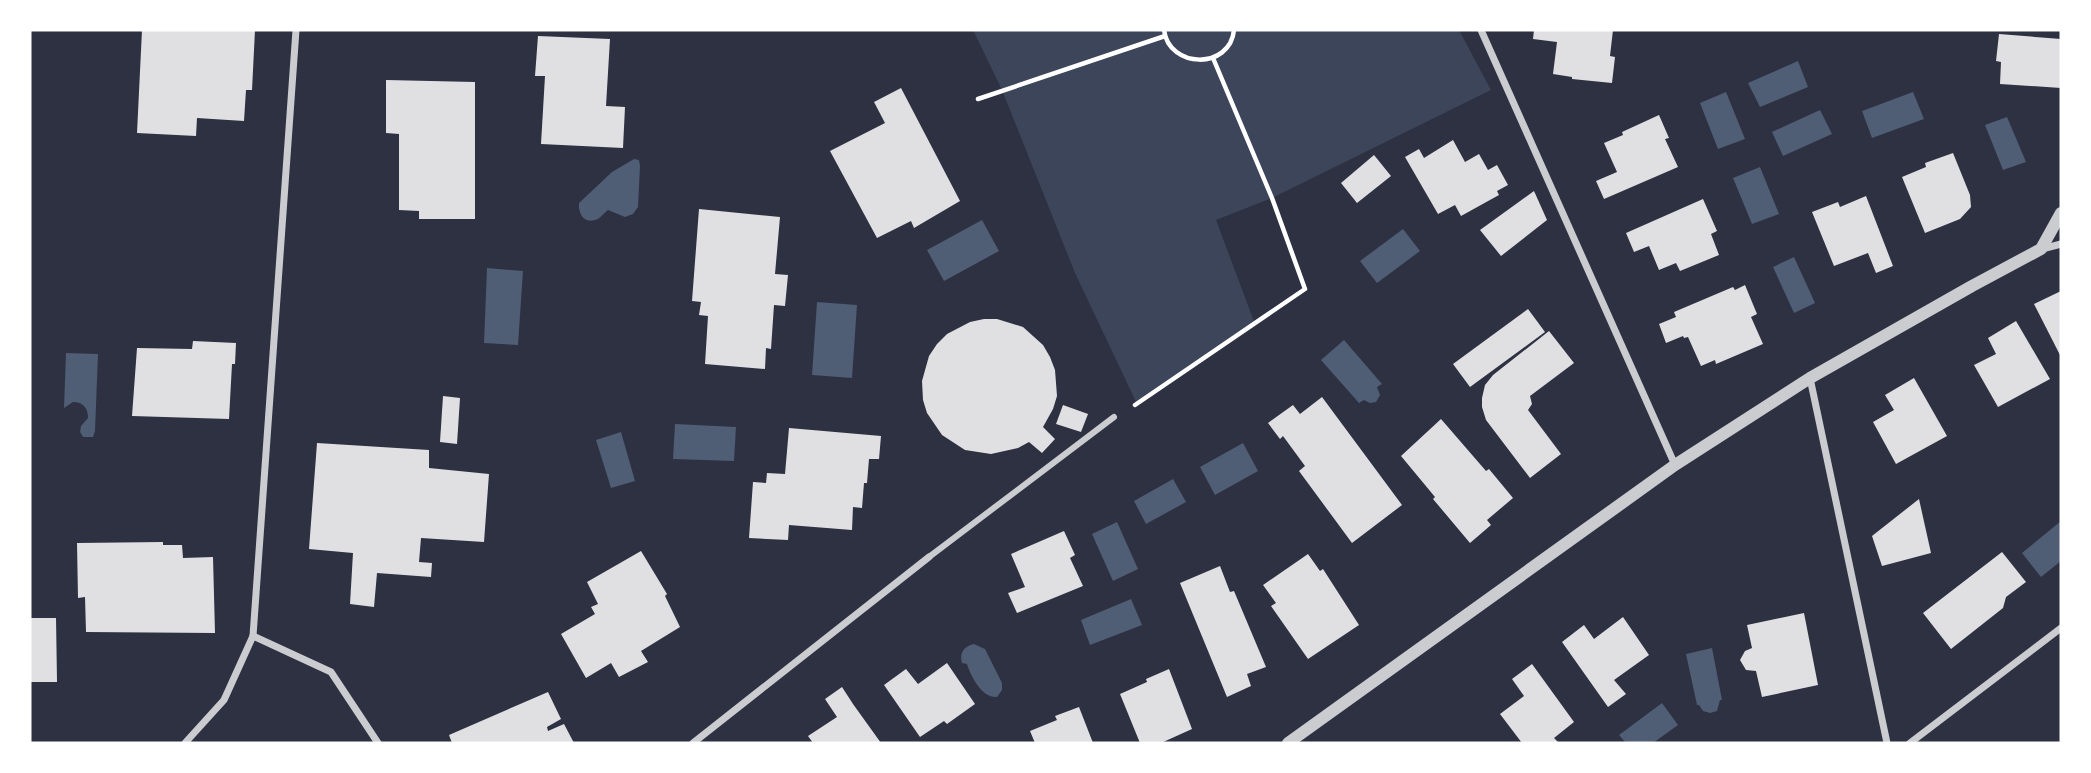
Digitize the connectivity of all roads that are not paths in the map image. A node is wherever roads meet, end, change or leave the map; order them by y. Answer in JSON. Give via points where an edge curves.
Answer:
{"nodes":[{"id":1,"x":296,"y":30,"type":"edge"},
{"id":2,"x":1481,"y":30,"type":"edge"},
{"id":3,"x":2061,"y":213,"type":"edge"},
{"id":4,"x":2061,"y":244,"type":"edge"},
{"id":5,"x":2041,"y":249,"type":"junction"},
{"id":6,"x":1810,"y":378,"type":"junction"},
{"id":7,"x":1114,"y":417,"type":"road end"},
{"id":8,"x":1675,"y":465,"type":"junction"},
{"id":9,"x":929,"y":557,"type":"joint"},
{"id":10,"x":2061,"y":628,"type":"edge"},
{"id":11,"x":253,"y":636,"type":"junction"},
{"id":12,"x":185,"y":743,"type":"edge"},
{"id":13,"x":378,"y":743,"type":"edge"},
{"id":14,"x":693,"y":743,"type":"edge"},
{"id":15,"x":1288,"y":743,"type":"edge"},
{"id":16,"x":1887,"y":743,"type":"edge"},
{"id":17,"x":1910,"y":743,"type":"edge"}],
"edges":[{"from":1,"to":11,"type":"street"},
{"from":2,"to":8,"type":"street"},
{"from":3,"to":5,"type":"street"},
{"from":4,"to":5,"type":"street"},
{"from":5,"to":6,"type":"street"},
{"from":6,"to":8,"type":"street"},
{"from":6,"to":16,"type":"street"},
{"from":7,"to":9,"type":"street"},
{"from":8,"to":15,"type":"street"},
{"from":9,"to":14,"type":"street"},
{"from":10,"to":17,"type":"street"},
{"from":11,"to":12,"type":"street","via":[[224,701]]},
{"from":11,"to":13,"type":"street","via":[[331,672]]}]}
